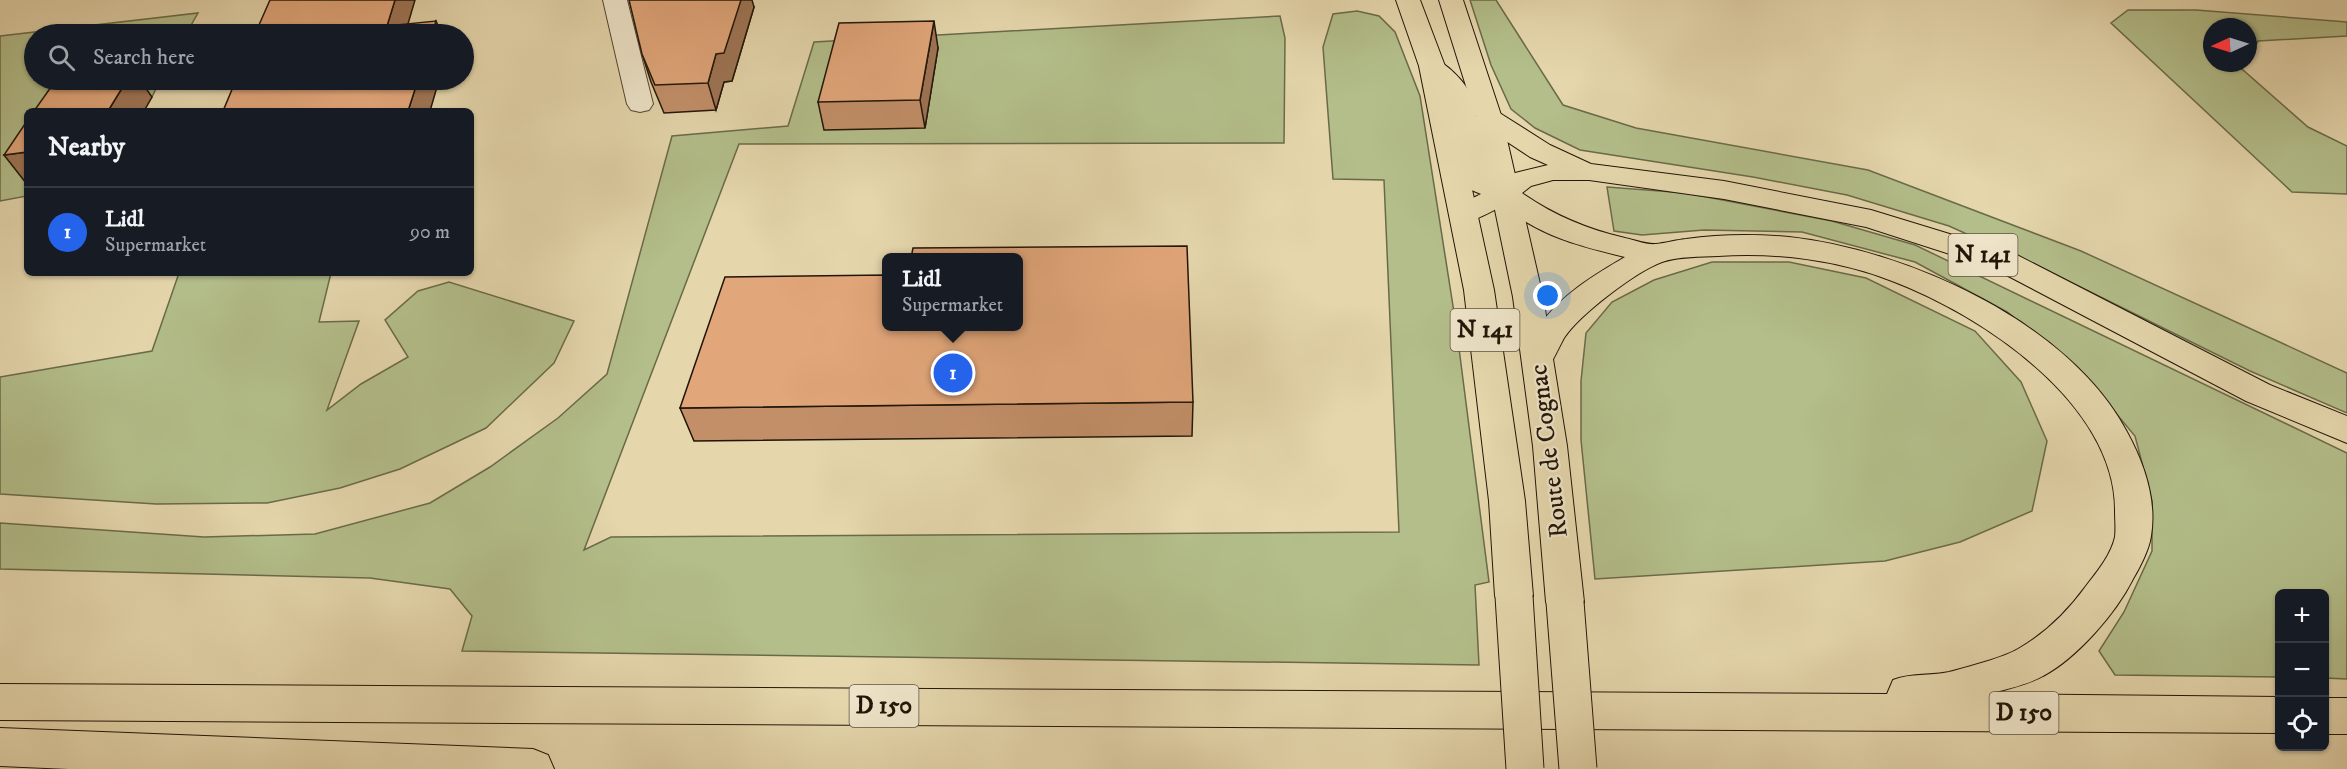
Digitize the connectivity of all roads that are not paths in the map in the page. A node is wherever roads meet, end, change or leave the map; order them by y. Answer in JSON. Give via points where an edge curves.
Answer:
{"nodes":[{"id":1,"x":615,"y":0,"type":"edge"},
{"id":2,"x":1408,"y":0,"type":"edge"},
{"id":3,"x":1450,"y":0,"type":"edge"},
{"id":4,"x":1432,"y":66,"type":"junction"},
{"id":5,"x":640,"y":104,"type":"dead end"},
{"id":6,"x":1489,"y":118,"type":"junction"},
{"id":7,"x":1589,"y":172,"type":"junction"},
{"id":8,"x":1504,"y":194,"type":"junction"},
{"id":9,"x":1463,"y":214,"type":"junction"},
{"id":10,"x":1653,"y":254,"type":"junction"},
{"id":11,"x":1538,"y":358,"type":"junction"},
{"id":12,"x":2347,"y":430,"type":"edge"},
{"id":13,"x":0,"y":702,"type":"edge"},
{"id":14,"x":1769,"y":711,"type":"junction"},
{"id":15,"x":2275,"y":715,"type":"edge"},
{"id":16,"x":2329,"y":716,"type":"edge"},
{"id":17,"x":2347,"y":716,"type":"edge"},
{"id":18,"x":0,"y":747,"type":"edge"},
{"id":19,"x":533,"y":769,"type":"edge"},
{"id":20,"x":1525,"y":769,"type":"edge"},
{"id":21,"x":1578,"y":769,"type":"edge"}],
"edges":[{"from":1,"to":5,"type":"street"},
{"from":2,"to":4,"type":"main road","name":"Route de Cognac","number":"N 141"},
{"from":3,"to":6,"type":"main road","name":"Route de Cognac","number":"N 141"},
{"from":4,"to":8,"type":"main road","via":[[1457,93],[1479,183]]},
{"from":4,"to":9,"type":"main road","name":"Route de Cognac","number":"N 141"},
{"from":6,"to":7,"type":"main road","number":"N 141","via":[[1540,151]]},
{"from":6,"to":8,"type":"main road","name":"Route de Cognac","number":"N 141"},
{"from":7,"to":8,"type":"main road","via":[[1553,172],[1521,180]]},
{"from":7,"to":12,"type":"main road","number":"N 141","via":[[1724,190],[1871,219],[2004,261],[2258,393]]},
{"from":8,"to":9,"type":"main road"},
{"from":8,"to":10,"type":"main road","via":[[1539,219],[1584,238]]},
{"from":8,"to":11,"type":"main road","name":"Route de Cognac","number":"N 141","via":[[1518,245]]},
{"from":9,"to":20,"type":"main road","name":"Route de Cognac","number":"N 141","bridge":true,"via":[[1479,290],[1507,501]]},
{"from":10,"to":11,"type":"main road","via":[[1578,303],[1552,331]]},
{"from":10,"to":14,"type":"main road","via":[[1736,245],[1790,246],[1848,258],[1945,292],[2035,349],[2077,386],[2104,422],[2126,463],[2133,502],[2133,537],[2118,572],[2079,626],[2029,664],[1948,690],[1864,695]]},
{"from":11,"to":21,"type":"main road","name":"Route de Cognac","number":"N 141","bridge":true,"via":[[1550,446]]},
{"from":13,"to":14,"type":"main road","number":"D 150"},
{"from":14,"to":15,"type":"main road","number":"D 150"},
{"from":16,"to":17,"type":"main road"},
{"from":18,"to":19,"type":"main road"}]}
